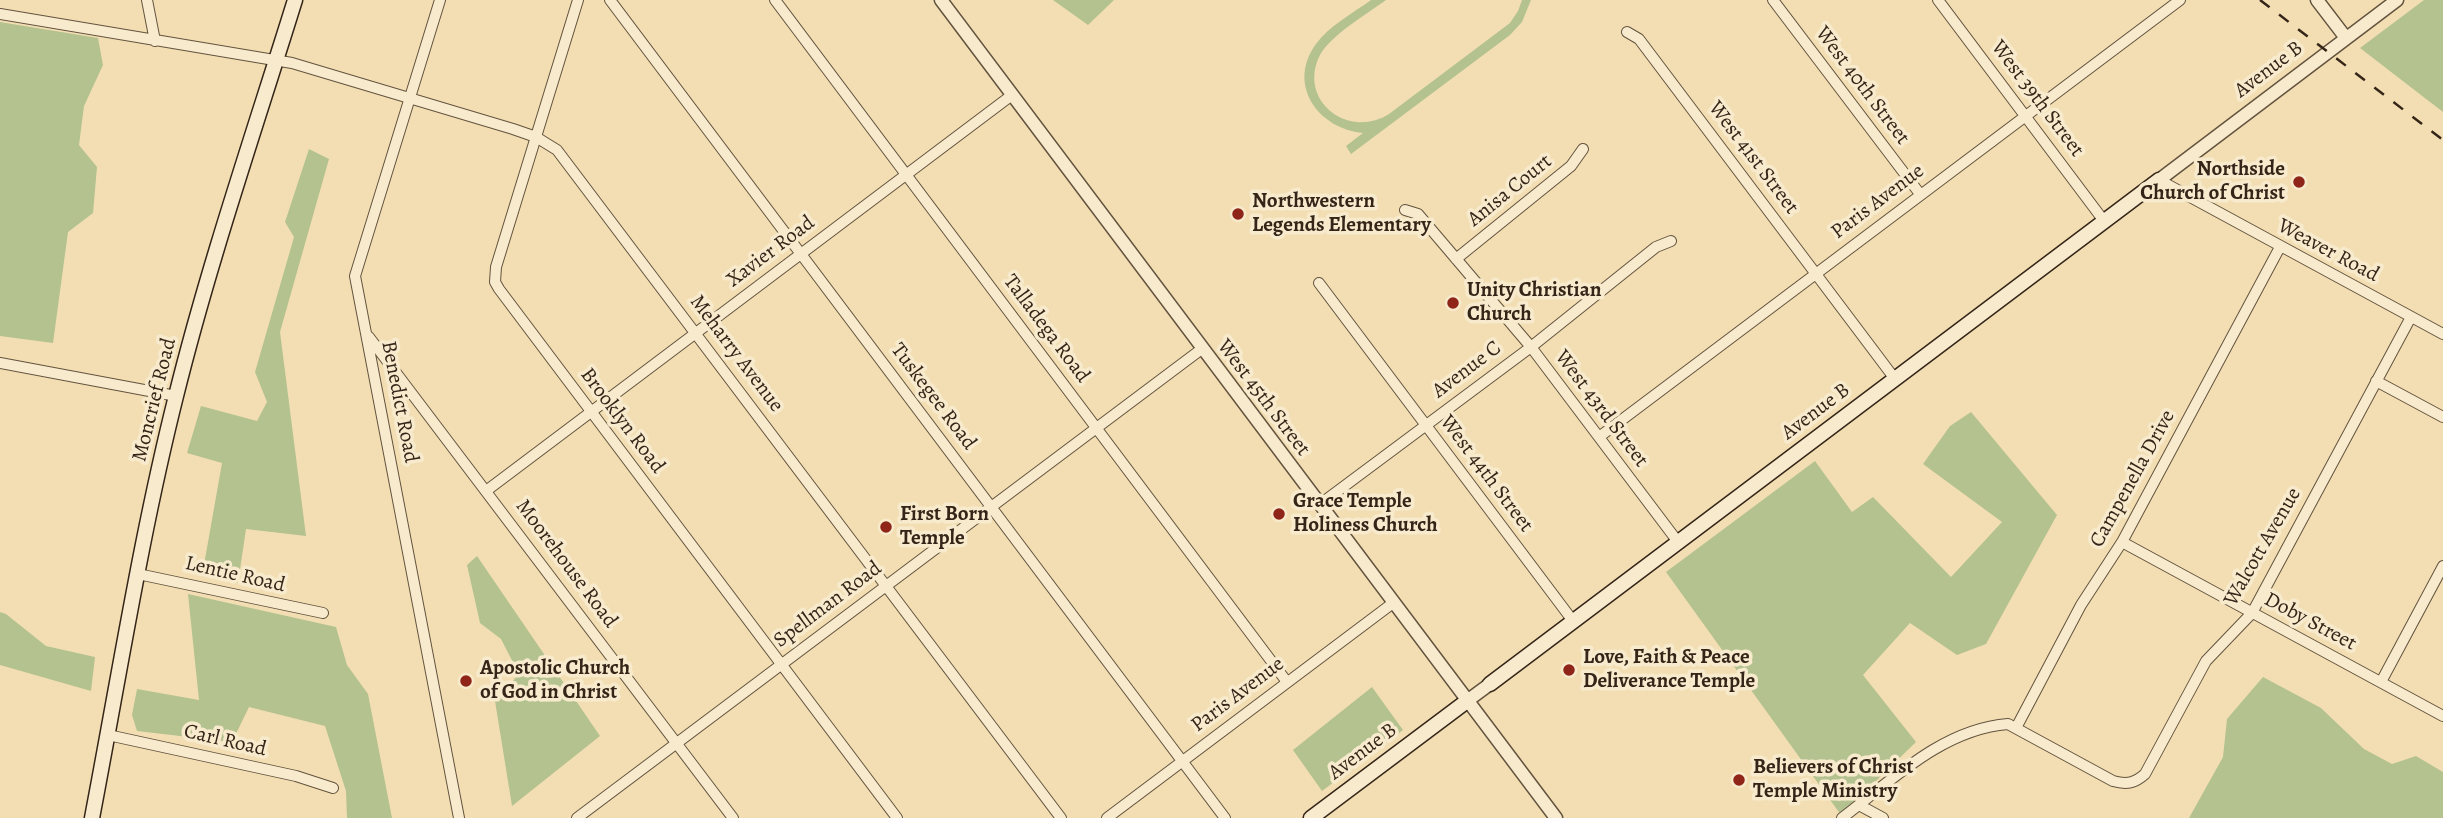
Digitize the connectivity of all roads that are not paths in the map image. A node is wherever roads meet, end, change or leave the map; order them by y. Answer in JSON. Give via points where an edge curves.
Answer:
{"nodes":[{"id":1,"x":147,"y":0,"type":"edge"},
{"id":2,"x":295,"y":0,"type":"edge"},
{"id":3,"x":440,"y":0,"type":"edge"},
{"id":4,"x":578,"y":0,"type":"edge"},
{"id":5,"x":610,"y":0,"type":"edge"},
{"id":6,"x":775,"y":0,"type":"edge"},
{"id":7,"x":941,"y":0,"type":"edge"},
{"id":8,"x":1773,"y":0,"type":"edge"},
{"id":9,"x":1938,"y":0,"type":"edge"},
{"id":10,"x":2180,"y":0,"type":"edge"},
{"id":11,"x":2317,"y":0,"type":"edge"},
{"id":12,"x":2397,"y":0,"type":"edge"},
{"id":13,"x":0,"y":14,"type":"edge"},
{"id":14,"x":1627,"y":32,"type":"dead end"},
{"id":15,"x":2346,"y":38,"type":"junction"},
{"id":16,"x":155,"y":40,"type":"junction"},
{"id":17,"x":276,"y":61,"type":"junction"},
{"id":18,"x":1012,"y":94,"type":"junction"},
{"id":19,"x":411,"y":98,"type":"junction"},
{"id":20,"x":2025,"y":116,"type":"junction"},
{"id":21,"x":536,"y":137,"type":"junction"},
{"id":22,"x":1583,"y":149,"type":"dead end"},
{"id":23,"x":906,"y":175,"type":"junction"},
{"id":24,"x":2159,"y":180,"type":"junction"},
{"id":25,"x":1920,"y":194,"type":"junction"},
{"id":26,"x":1405,"y":210,"type":"dead end"},
{"id":27,"x":2104,"y":221,"type":"junction"},
{"id":28,"x":1671,"y":241,"type":"dead end"},
{"id":29,"x":2280,"y":247,"type":"junction"},
{"id":30,"x":801,"y":254,"type":"junction"},
{"id":31,"x":1456,"y":259,"type":"junction"},
{"id":32,"x":1816,"y":273,"type":"junction"},
{"id":33,"x":1319,"y":283,"type":"dead end"},
{"id":34,"x":2411,"y":317,"type":"junction"},
{"id":35,"x":696,"y":333,"type":"junction"},
{"id":36,"x":366,"y":334,"type":"junction"},
{"id":37,"x":2443,"y":334,"type":"edge"},
{"id":38,"x":1531,"y":347,"type":"junction"},
{"id":39,"x":1203,"y":348,"type":"junction"},
{"id":40,"x":0,"y":363,"type":"edge"},
{"id":41,"x":1895,"y":379,"type":"junction"},
{"id":42,"x":2376,"y":381,"type":"junction"},
{"id":43,"x":176,"y":396,"type":"junction"},
{"id":44,"x":591,"y":411,"type":"junction"},
{"id":45,"x":2443,"y":417,"type":"edge"},
{"id":46,"x":1425,"y":426,"type":"junction"},
{"id":47,"x":1096,"y":428,"type":"junction"},
{"id":48,"x":1599,"y":437,"type":"junction"},
{"id":49,"x":486,"y":491,"type":"junction"},
{"id":50,"x":1319,"y":505,"type":"junction"},
{"id":51,"x":992,"y":507,"type":"junction"},
{"id":52,"x":1678,"y":542,"type":"junction"},
{"id":53,"x":2122,"y":542,"type":"junction"},
{"id":54,"x":2443,"y":566,"type":"edge"},
{"id":55,"x":138,"y":574,"type":"junction"},
{"id":56,"x":886,"y":586,"type":"junction"},
{"id":57,"x":1393,"y":603,"type":"junction"},
{"id":58,"x":323,"y":613,"type":"dead end"},
{"id":59,"x":2252,"y":613,"type":"junction"},
{"id":60,"x":1573,"y":621,"type":"junction"},
{"id":61,"x":782,"y":664,"type":"junction"},
{"id":62,"x":1287,"y":682,"type":"junction"},
{"id":63,"x":2381,"y":682,"type":"junction"},
{"id":64,"x":1490,"y":684,"type":"joint"},
{"id":65,"x":1467,"y":701,"type":"junction"},
{"id":66,"x":2443,"y":716,"type":"edge"},
{"id":67,"x":2016,"y":728,"type":"junction"},
{"id":68,"x":108,"y":735,"type":"junction"},
{"id":69,"x":677,"y":744,"type":"junction"},
{"id":70,"x":1182,"y":762,"type":"junction"},
{"id":71,"x":333,"y":788,"type":"dead end"},
{"id":72,"x":1859,"y":805,"type":"junction"},
{"id":73,"x":92,"y":818,"type":"edge"},
{"id":74,"x":459,"y":818,"type":"edge"},
{"id":75,"x":577,"y":818,"type":"edge"},
{"id":76,"x":733,"y":818,"type":"edge"},
{"id":77,"x":897,"y":818,"type":"edge"},
{"id":78,"x":1061,"y":818,"type":"edge"},
{"id":79,"x":1107,"y":818,"type":"edge"},
{"id":80,"x":1225,"y":818,"type":"edge"},
{"id":81,"x":1311,"y":818,"type":"edge"},
{"id":82,"x":1556,"y":818,"type":"edge"},
{"id":83,"x":1842,"y":818,"type":"edge"},
{"id":84,"x":1883,"y":818,"type":"edge"}],
"edges":[{"from":1,"to":16,"type":"street"},
{"from":2,"to":17,"type":"main road","name":"Moncrief Road"},
{"from":3,"to":19,"type":"street","name":"Benedict Road"},
{"from":4,"to":21,"type":"street","name":"Brooklyn Road"},
{"from":5,"to":30,"type":"street","name":"Tuskegee Road"},
{"from":6,"to":23,"type":"street","name":"Talladega Road"},
{"from":7,"to":18,"type":"street","name":"West 45th Street"},
{"from":8,"to":25,"type":"street","name":"West 40th Street"},
{"from":9,"to":20,"type":"street","name":"West 39th Street"},
{"from":10,"to":20,"type":"street","name":"Paris Avenue"},
{"from":11,"to":15,"type":"street"},
{"from":12,"to":15,"type":"street","name":"Avenue B"},
{"from":13,"to":16,"type":"street","name":"Meharry Avenue"},
{"from":14,"to":32,"type":"street","name":"West 41st Street","via":[[1639,39]]},
{"from":15,"to":24,"type":"street","name":"Avenue B"},
{"from":16,"to":17,"type":"street","name":"Meharry Avenue"},
{"from":17,"to":19,"type":"street","name":"Meharry Avenue"},
{"from":17,"to":43,"type":"main road","name":"Moncrief Road"},
{"from":18,"to":23,"type":"street","name":"Xavier Road"},
{"from":18,"to":39,"type":"street","name":"West 45th Street"},
{"from":19,"to":21,"type":"street","name":"Meharry Avenue"},
{"from":19,"to":36,"type":"street","name":"Benedict Road","via":[[355,276]]},
{"from":20,"to":25,"type":"street","name":"Paris Avenue"},
{"from":20,"to":27,"type":"street","name":"West 39th Street"},
{"from":21,"to":35,"type":"street","name":"Meharry Avenue","via":[[564,157]]},
{"from":21,"to":44,"type":"street","name":"Brooklyn Road","via":[[495,282]]},
{"from":22,"to":31,"type":"street","name":"Anisa Court","via":[[1572,166]]},
{"from":23,"to":30,"type":"street","name":"Xavier Road"},
{"from":23,"to":47,"type":"street","name":"Talladega Road"},
{"from":24,"to":27,"type":"main road","name":"Avenue B"},
{"from":24,"to":29,"type":"street","name":"Weaver Road"},
{"from":25,"to":32,"type":"street","name":"Paris Avenue"},
{"from":26,"to":31,"type":"street","name":"West 43rd Street","via":[[1418,214]]},
{"from":27,"to":41,"type":"main road","name":"Avenue B"},
{"from":28,"to":38,"type":"street","name":"Avenue C","via":[[1656,247]]},
{"from":29,"to":34,"type":"street","name":"Weaver Road"},
{"from":29,"to":53,"type":"street","name":"Campenella Drive"},
{"from":30,"to":35,"type":"street","name":"Xavier Road"},
{"from":30,"to":51,"type":"street","name":"Tuskegee Road"},
{"from":31,"to":38,"type":"street","name":"West 43rd Street"},
{"from":32,"to":41,"type":"street","name":"West 41st Street"},
{"from":32,"to":48,"type":"street","name":"Paris Avenue"},
{"from":33,"to":46,"type":"street","name":"West 44th Street"},
{"from":34,"to":37,"type":"street","name":"Weaver Road"},
{"from":34,"to":42,"type":"street","name":"Walcott Avenue"},
{"from":35,"to":44,"type":"street","name":"Xavier Road"},
{"from":35,"to":56,"type":"street","name":"Meharry Avenue"},
{"from":36,"to":49,"type":"street","name":"Moorehouse Road"},
{"from":36,"to":74,"type":"street","name":"Benedict Road"},
{"from":38,"to":46,"type":"street","name":"Avenue C"},
{"from":38,"to":48,"type":"street","name":"West 43rd Street"},
{"from":39,"to":47,"type":"street","name":"Spellman Road"},
{"from":39,"to":50,"type":"street","name":"West 45th Street"},
{"from":40,"to":43,"type":"street"},
{"from":41,"to":52,"type":"main road","name":"Avenue B"},
{"from":42,"to":45,"type":"street"},
{"from":42,"to":59,"type":"street","name":"Walcott Avenue"},
{"from":43,"to":55,"type":"main road","name":"Moncrief Road"},
{"from":44,"to":49,"type":"street","name":"Xavier Road"},
{"from":44,"to":61,"type":"street","name":"Brooklyn Road"},
{"from":46,"to":50,"type":"street","name":"Avenue C"},
{"from":46,"to":60,"type":"street","name":"West 44th Street"},
{"from":47,"to":51,"type":"street","name":"Spellman Road"},
{"from":47,"to":62,"type":"street","name":"Talladega Road"},
{"from":48,"to":52,"type":"street","name":"West 43rd Street"},
{"from":49,"to":69,"type":"street","name":"Moorehouse Road"},
{"from":50,"to":57,"type":"street","name":"West 45th Street"},
{"from":51,"to":56,"type":"street","name":"Spellman Road"},
{"from":51,"to":70,"type":"street","name":"Tuskegee Road"},
{"from":52,"to":60,"type":"main road","name":"Avenue B"},
{"from":53,"to":59,"type":"street","name":"Doby Street"},
{"from":53,"to":67,"type":"street","name":"Campenella Drive","via":[[2081,606]]},
{"from":54,"to":63,"type":"street"},
{"from":55,"to":58,"type":"street","name":"Lentie Road"},
{"from":55,"to":68,"type":"main road","name":"Moncrief Road"},
{"from":56,"to":61,"type":"street","name":"Spellman Road"},
{"from":56,"to":78,"type":"street","name":"Meharry Avenue"},
{"from":57,"to":62,"type":"street","name":"Paris Avenue"},
{"from":57,"to":65,"type":"street","name":"West 45th Street"},
{"from":59,"to":63,"type":"street","name":"Doby Street"},
{"from":59,"to":67,"type":"street","name":"Walcott Avenue","via":[[2206,661],[2145,774],[2131,783],[2113,781]]},
{"from":60,"to":64,"type":"main road","name":"Avenue B"},
{"from":61,"to":69,"type":"street","name":"Spellman Road"},
{"from":61,"to":77,"type":"street","name":"Brooklyn Road"},
{"from":62,"to":70,"type":"street","name":"Paris Avenue"},
{"from":63,"to":66,"type":"street","name":"Doby Street"},
{"from":64,"to":65,"type":"street","name":"Avenue B"},
{"from":65,"to":81,"type":"main road","name":"Avenue B"},
{"from":65,"to":82,"type":"street","name":"West 45th Street"},
{"from":67,"to":72,"type":"street","via":[[1997,725],[1953,739]]},
{"from":68,"to":71,"type":"street","name":"Carl Road"},
{"from":68,"to":73,"type":"main road","name":"Moncrief Road"},
{"from":69,"to":75,"type":"street","name":"Spellman Road"},
{"from":69,"to":76,"type":"street","name":"Moorehouse Road"},
{"from":70,"to":79,"type":"street","name":"Paris Avenue"},
{"from":70,"to":80,"type":"street","name":"Tuskegee Road"},
{"from":72,"to":83,"type":"street"},
{"from":72,"to":84,"type":"street"}]}
